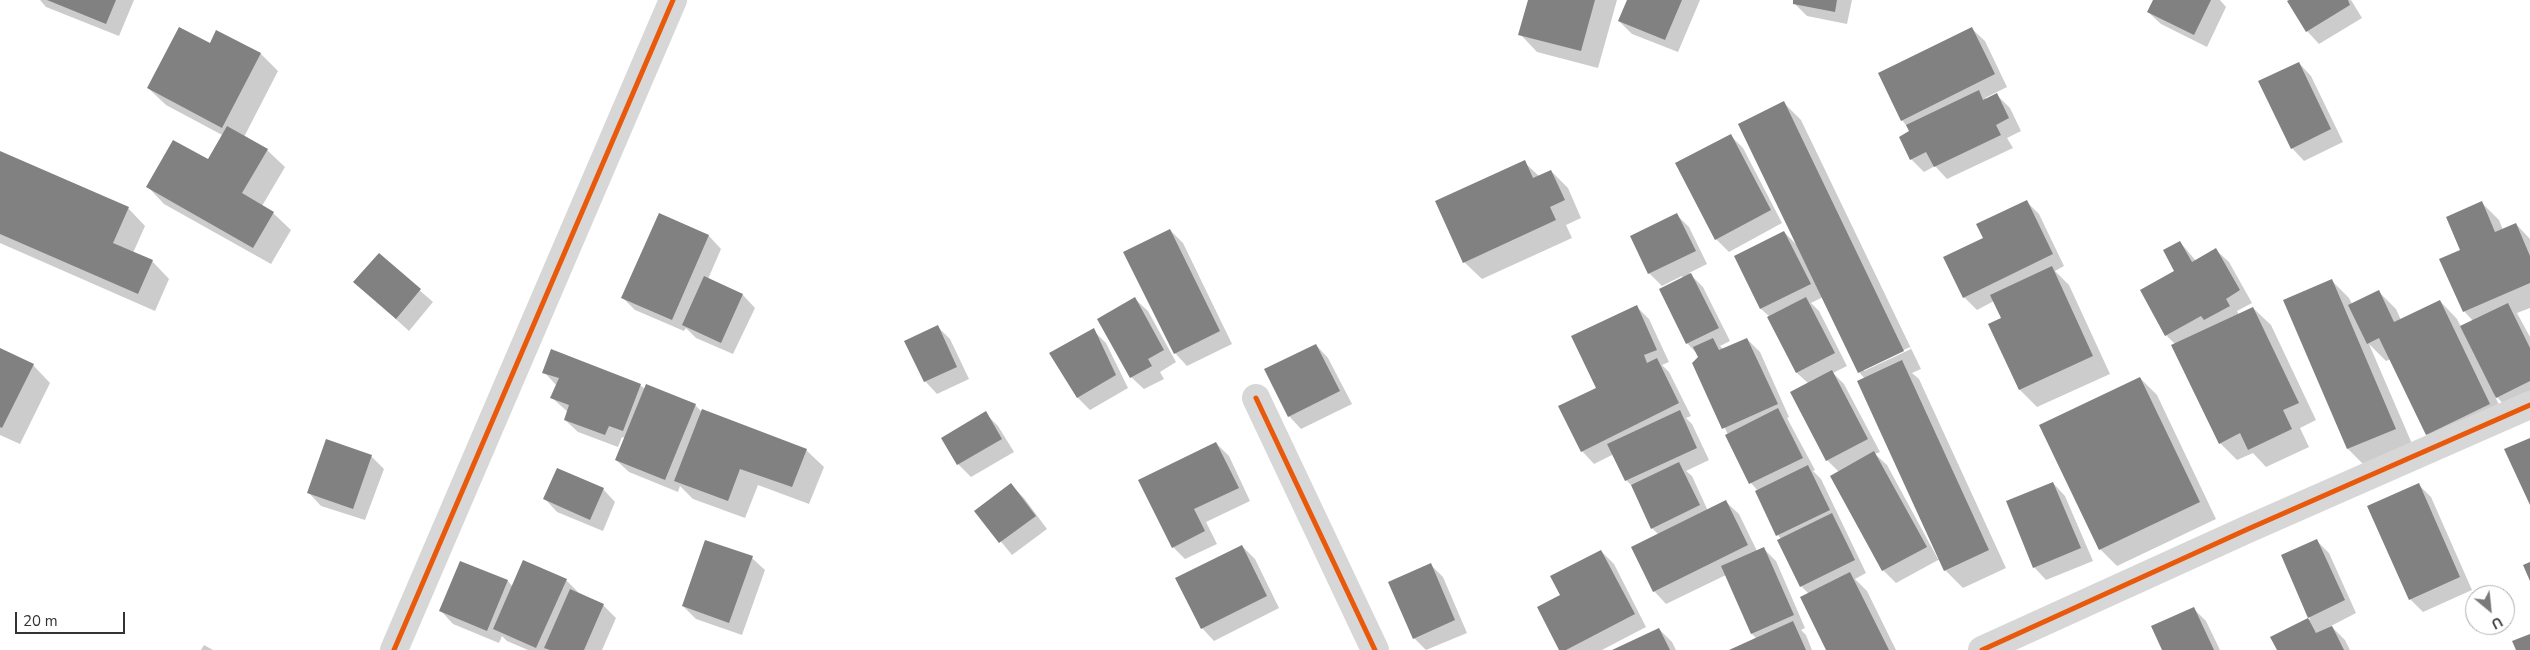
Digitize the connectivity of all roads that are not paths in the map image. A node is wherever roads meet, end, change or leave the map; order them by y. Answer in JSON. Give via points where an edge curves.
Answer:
{"nodes":[{"id":1,"x":673,"y":0,"type":"edge"},
{"id":2,"x":1256,"y":398,"type":"dead end"},
{"id":3,"x":2530,"y":405,"type":"edge"},
{"id":4,"x":394,"y":650,"type":"edge"},
{"id":5,"x":1375,"y":650,"type":"edge"},
{"id":6,"x":1982,"y":650,"type":"edge"}],
"edges":[{"from":1,"to":4,"type":"street"},
{"from":2,"to":5,"type":"street"},
{"from":3,"to":6,"type":"street"}]}
